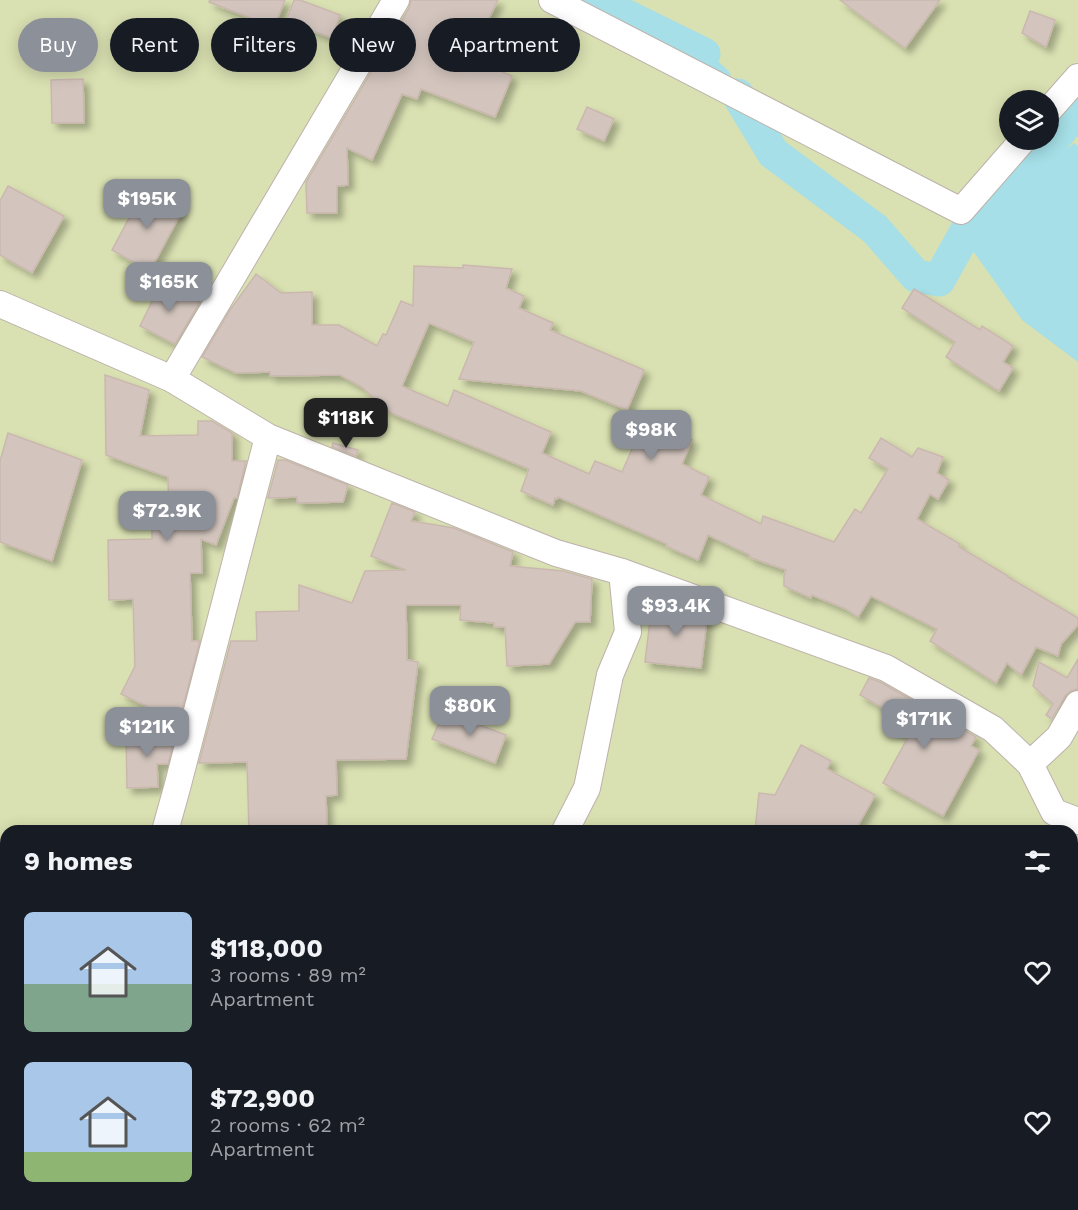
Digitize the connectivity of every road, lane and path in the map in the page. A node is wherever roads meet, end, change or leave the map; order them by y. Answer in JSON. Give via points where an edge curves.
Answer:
{"nodes":[{"id":1,"x":396,"y":0,"type":"edge"},
{"id":2,"x":552,"y":0,"type":"edge"},
{"id":3,"x":1078,"y":77,"type":"edge"},
{"id":4,"x":1059,"y":99,"type":"edge"},
{"id":5,"x":1014,"y":150,"type":"edge"},
{"id":6,"x":0,"y":304,"type":"edge"},
{"id":7,"x":172,"y":379,"type":"junction"},
{"id":8,"x":268,"y":437,"type":"junction"},
{"id":9,"x":622,"y":572,"type":"junction"},
{"id":10,"x":1078,"y":704,"type":"edge"},
{"id":11,"x":1030,"y":764,"type":"junction"},
{"id":12,"x":1078,"y":821,"type":"edge"},
{"id":13,"x":167,"y":825,"type":"edge"},
{"id":14,"x":574,"y":825,"type":"edge"}],
"edges":[{"from":1,"to":7,"type":"street"},
{"from":2,"to":5,"type":"street","via":[[961,211]]},
{"from":3,"to":4,"type":"street"},
{"from":6,"to":7,"type":"street"},
{"from":7,"to":8,"type":"street"},
{"from":8,"to":9,"type":"street","via":[[556,553]]},
{"from":8,"to":13,"type":"street"},
{"from":9,"to":11,"type":"street","via":[[886,668],[993,729]]},
{"from":9,"to":14,"type":"street","via":[[628,632],[610,675],[587,788]]},
{"from":10,"to":11,"type":"street","via":[[1059,737]]},
{"from":11,"to":12,"type":"street","via":[[1054,812]]}]}
